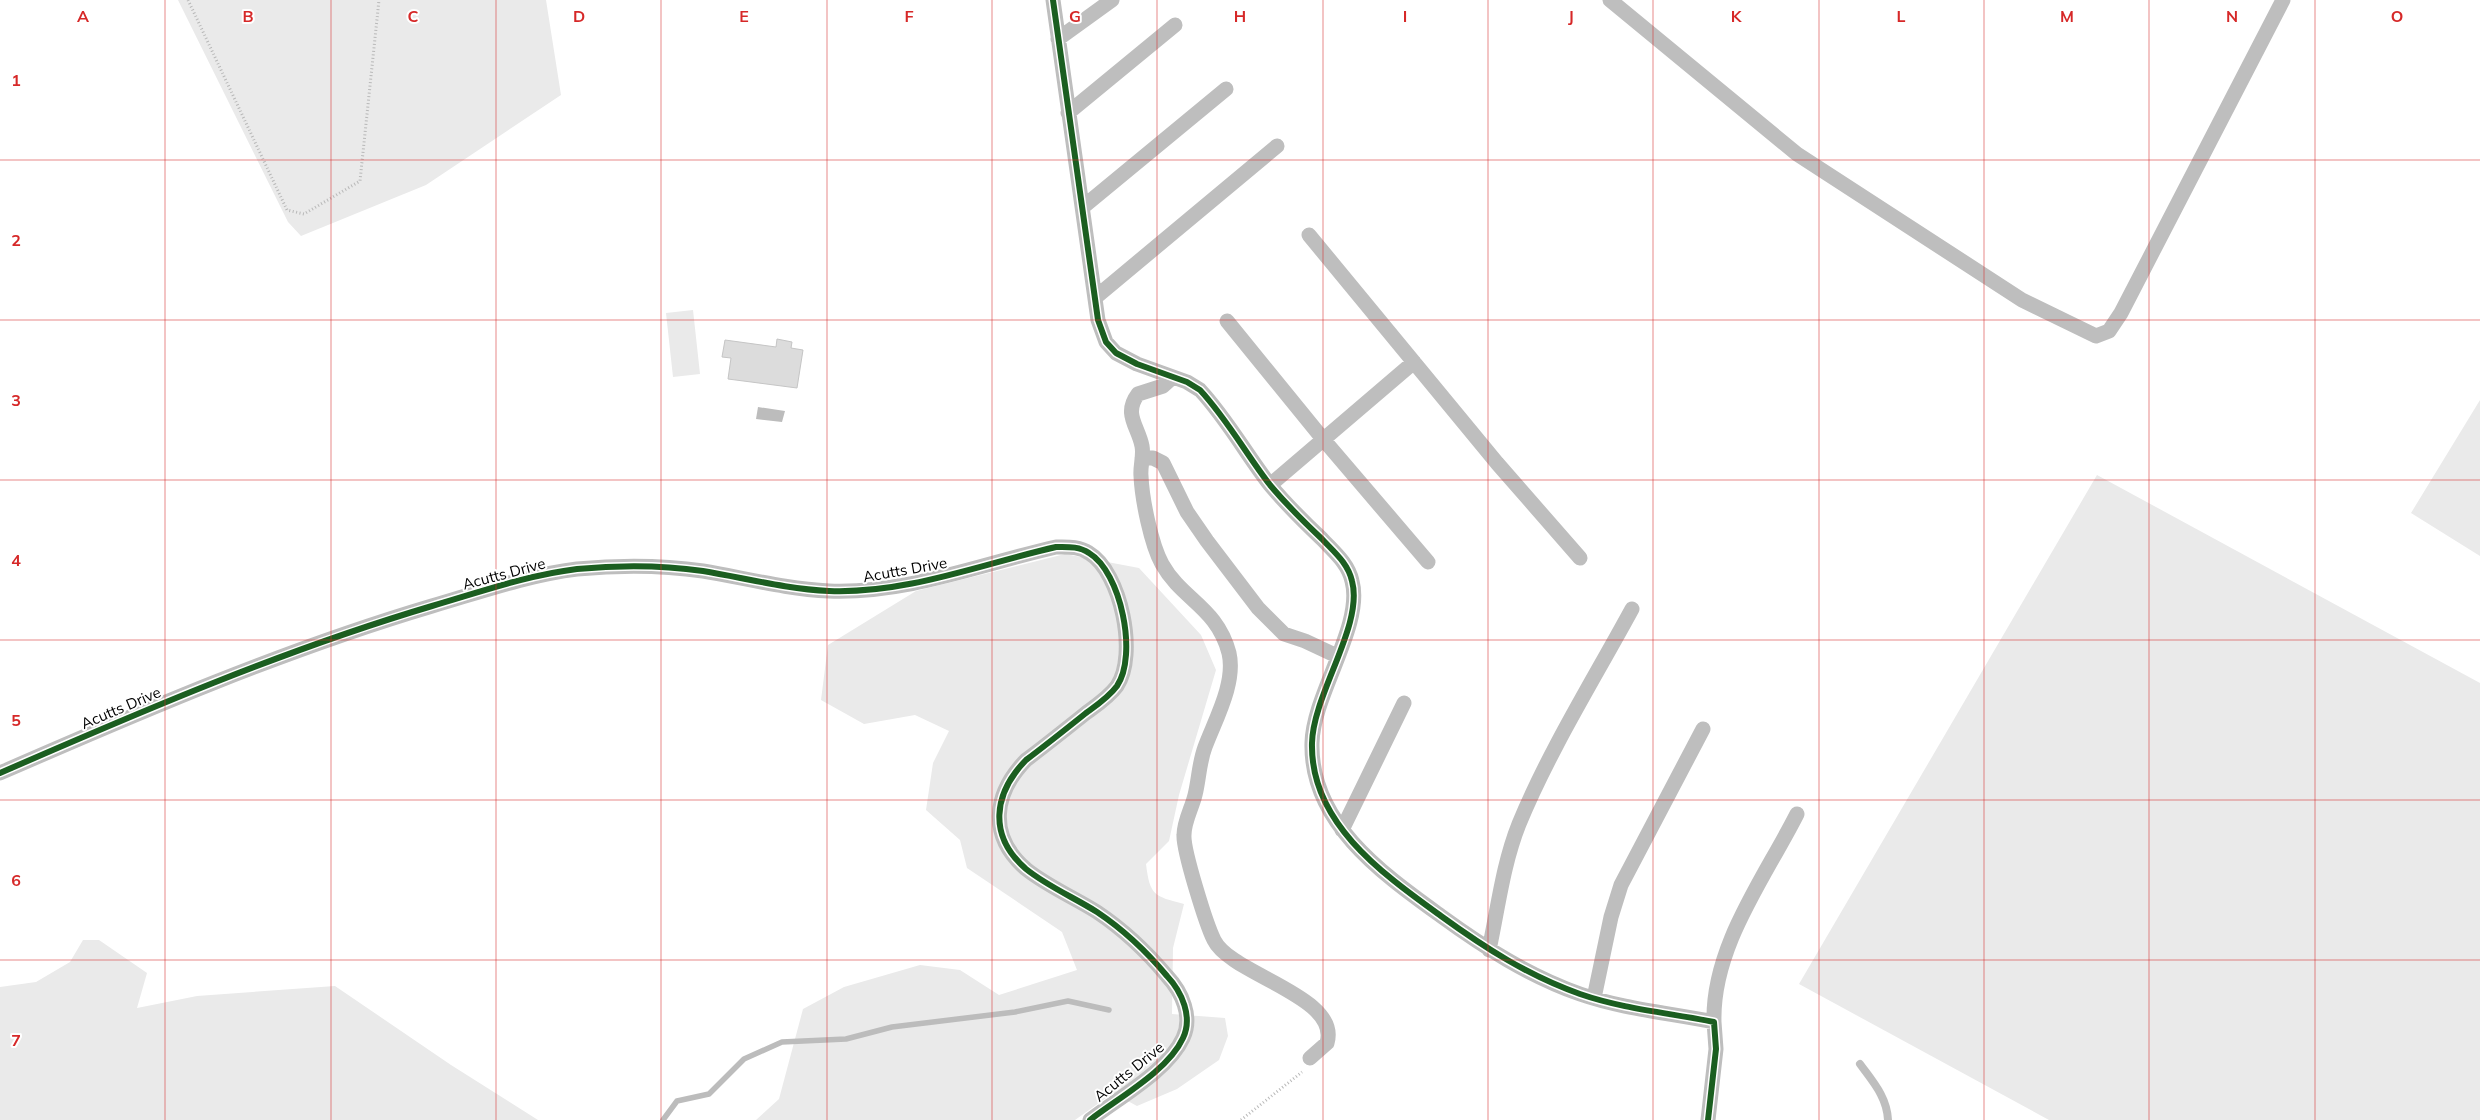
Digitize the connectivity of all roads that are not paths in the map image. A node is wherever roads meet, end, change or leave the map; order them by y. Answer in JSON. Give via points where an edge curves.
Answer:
{"nodes":[{"id":1,"x":1053,"y":0,"type":"edge"},
{"id":2,"x":1112,"y":0,"type":"edge"},
{"id":3,"x":1610,"y":0,"type":"edge"},
{"id":4,"x":2283,"y":0,"type":"edge"},
{"id":5,"x":1175,"y":25,"type":"dead end"},
{"id":6,"x":1058,"y":39,"type":"junction"},
{"id":7,"x":1226,"y":89,"type":"dead end"},
{"id":8,"x":1068,"y":113,"type":"junction"},
{"id":9,"x":1278,"y":146,"type":"dead end"},
{"id":10,"x":1083,"y":207,"type":"junction"},
{"id":11,"x":1309,"y":235,"type":"dead end"},
{"id":12,"x":1096,"y":297,"type":"junction"},
{"id":13,"x":1227,"y":321,"type":"dead end"},
{"id":14,"x":1414,"y":362,"type":"junction"},
{"id":15,"x":1173,"y":377,"type":"junction"},
{"id":16,"x":1323,"y":439,"type":"junction"},
{"id":17,"x":1142,"y":458,"type":"junction"},
{"id":18,"x":1270,"y":485,"type":"junction"},
{"id":19,"x":1580,"y":558,"type":"dead end"},
{"id":20,"x":1428,"y":562,"type":"dead end"},
{"id":21,"x":1632,"y":609,"type":"dead end"},
{"id":22,"x":1337,"y":656,"type":"junction"},
{"id":23,"x":1404,"y":703,"type":"dead end"},
{"id":24,"x":1703,"y":729,"type":"dead end"},
{"id":25,"x":0,"y":773,"type":"edge"},
{"id":26,"x":1797,"y":814,"type":"dead end"},
{"id":27,"x":1342,"y":830,"type":"junction"},
{"id":28,"x":1489,"y":950,"type":"junction"},
{"id":29,"x":1594,"y":998,"type":"junction"},
{"id":30,"x":1714,"y":1022,"type":"junction"},
{"id":31,"x":1310,"y":1058,"type":"road end"},
{"id":32,"x":1860,"y":1064,"type":"dead end"},
{"id":33,"x":1090,"y":1120,"type":"edge"},
{"id":34,"x":1708,"y":1120,"type":"edge"},
{"id":35,"x":1888,"y":1120,"type":"edge"}],
"edges":[{"from":1,"to":6,"type":"street"},
{"from":2,"to":6,"type":"street"},
{"from":3,"to":4,"type":"street","via":[[1798,154],[2022,300],[2096,336],[2109,331],[2122,313]]},
{"from":5,"to":8,"type":"street"},
{"from":6,"to":8,"type":"street"},
{"from":7,"to":10,"type":"street"},
{"from":8,"to":10,"type":"street"},
{"from":9,"to":12,"type":"street"},
{"from":10,"to":12,"type":"street"},
{"from":11,"to":14,"type":"street"},
{"from":12,"to":15,"type":"street","via":[[1101,330],[1110,348],[1127,359]]},
{"from":13,"to":16,"type":"street"},
{"from":14,"to":16,"type":"street"},
{"from":14,"to":19,"type":"street"},
{"from":15,"to":17,"type":"street","via":[[1163,386],[1141,392],[1132,403],[1130,414],[1141,442]]},
{"from":15,"to":18,"type":"street","via":[[1194,385],[1204,395]]},
{"from":16,"to":18,"type":"street"},
{"from":16,"to":20,"type":"street"},
{"from":17,"to":22,"type":"street","via":[[1153,458],[1163,463],[1187,512],[1258,608],[1284,634]]},
{"from":17,"to":31,"type":"street","via":[[1141,477],[1156,552],[1170,574],[1216,623],[1230,662],[1223,699],[1200,762],[1196,794],[1185,828],[1186,851],[1211,934],[1220,950],[1290,992],[1324,1017],[1327,1043]]},
{"from":18,"to":22,"type":"street","via":[[1341,558],[1349,572],[1354,603]]},
{"from":21,"to":28,"type":"street","via":[[1519,824]]},
{"from":22,"to":27,"type":"street","via":[[1315,719],[1312,754],[1318,786]]},
{"from":23,"to":27,"type":"street"},
{"from":24,"to":29,"type":"street","via":[[1622,885],[1610,917]]},
{"from":25,"to":33,"type":"street","name":"Acutts Drive","via":[[198,688],[326,639],[559,572],[625,566],[665,568],[701,571],[801,589],[860,591],[906,585],[1056,548],[1080,549],[1090,553],[1112,582],[1125,631],[1123,676],[1107,697],[1016,770],[1002,797],[1001,831],[1008,848],[1027,869],[1098,913],[1149,954],[1179,991],[1186,1023],[1182,1040],[1167,1060]]},
{"from":26,"to":30,"type":"street","via":[[1739,923],[1725,958],[1713,1004]]},
{"from":27,"to":28,"type":"street","via":[[1386,874]]},
{"from":28,"to":29,"type":"street","via":[[1518,967]]},
{"from":29,"to":30,"type":"street"},
{"from":30,"to":34,"type":"street","via":[[1716,1049]]},
{"from":32,"to":35,"type":"lane","via":[[1881,1092]]}]}
